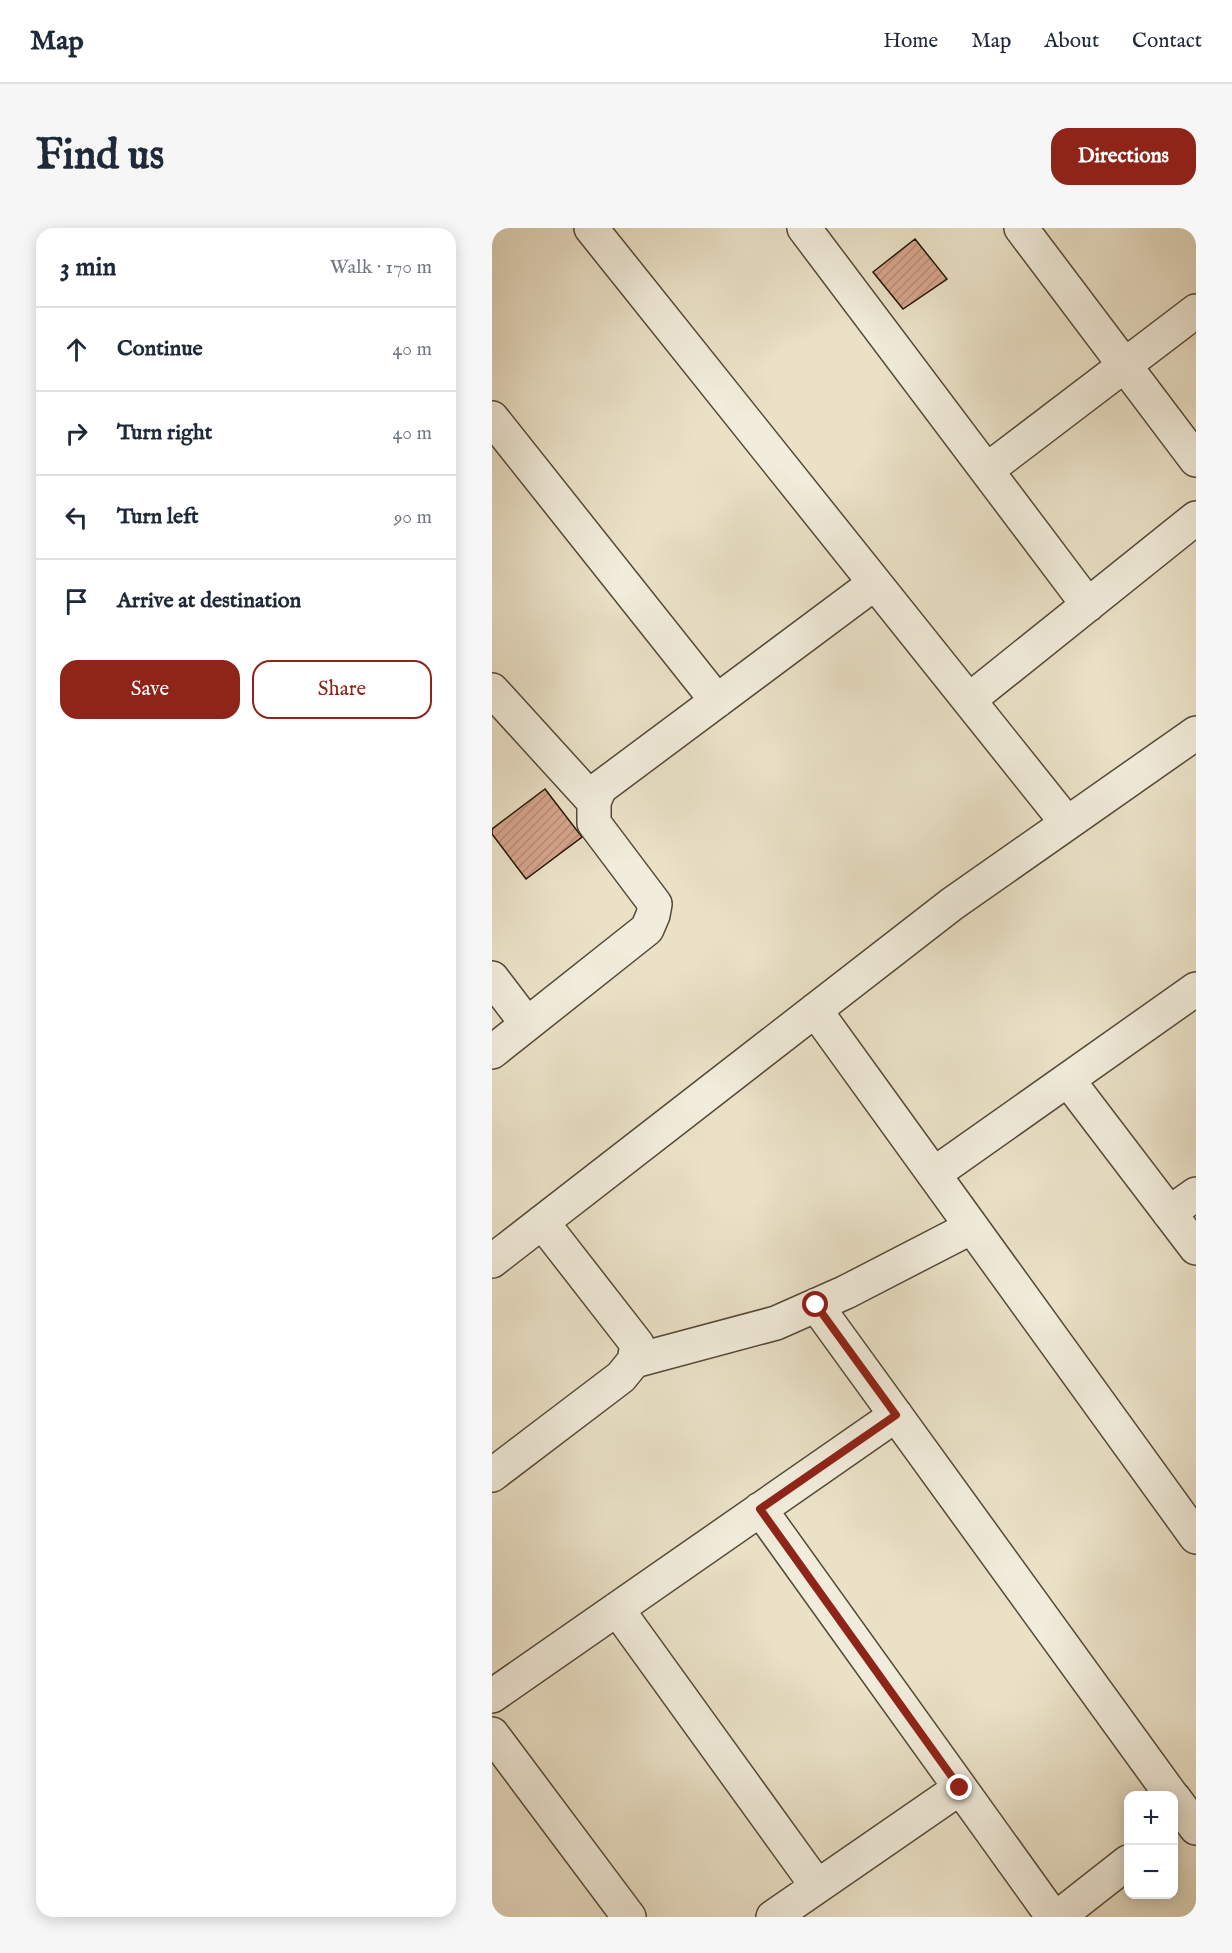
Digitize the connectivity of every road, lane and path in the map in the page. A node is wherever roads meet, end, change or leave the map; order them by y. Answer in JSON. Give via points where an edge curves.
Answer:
{"nodes":[{"id":1,"x":804,"y":228,"type":"edge"},
{"id":2,"x":601,"y":231,"type":"edge"},
{"id":3,"x":1029,"y":231,"type":"edge"},
{"id":4,"x":1196,"y":311,"type":"edge"},
{"id":5,"x":1125,"y":366,"type":"junction"},
{"id":6,"x":492,"y":418,"type":"edge"},
{"id":7,"x":1196,"y":460,"type":"edge"},
{"id":8,"x":987,"y":470,"type":"junction"},
{"id":9,"x":1196,"y":518,"type":"edge"},
{"id":10,"x":875,"y":583,"type":"junction"},
{"id":11,"x":1088,"y":605,"type":"junction"},
{"id":12,"x":492,"y":690,"type":"edge"},
{"id":13,"x":969,"y":700,"type":"junction"},
{"id":14,"x":717,"y":701,"type":"junction"},
{"id":15,"x":1196,"y":733,"type":"edge"},
{"id":16,"x":594,"y":802,"type":"junction"},
{"id":17,"x":1067,"y":823,"type":"junction"},
{"id":18,"x":492,"y":978,"type":"edge"},
{"id":19,"x":1196,"y":989,"type":"edge"},
{"id":20,"x":815,"y":1010,"type":"junction"},
{"id":21,"x":527,"y":1024,"type":"junction"},
{"id":22,"x":492,"y":1052,"type":"edge"},
{"id":23,"x":1068,"y":1080,"type":"junction"},
{"id":24,"x":934,"y":1174,"type":"junction"},
{"id":25,"x":1196,"y":1194,"type":"edge"},
{"id":26,"x":1169,"y":1213,"type":"junction"},
{"id":27,"x":542,"y":1222,"type":"junction"},
{"id":28,"x":972,"y":1227,"type":"junction"},
{"id":29,"x":1196,"y":1248,"type":"edge"},
{"id":30,"x":492,"y":1261,"type":"edge"},
{"id":31,"x":816,"y":1305,"type":"junction"},
{"id":32,"x":634,"y":1361,"type":"junction"},
{"id":33,"x":896,"y":1415,"type":"junction"},
{"id":34,"x":492,"y":1474,"type":"edge"},
{"id":35,"x":760,"y":1509,"type":"junction"},
{"id":36,"x":1196,"y":1537,"type":"edge"},
{"id":37,"x":617,"y":1609,"type":"junction"},
{"id":38,"x":492,"y":1696,"type":"edge"},
{"id":39,"x":492,"y":1734,"type":"edge"},
{"id":40,"x":960,"y":1788,"type":"junction"},
{"id":41,"x":1183,"y":1812,"type":"edge"},
{"id":42,"x":1124,"y":1865,"type":"edge"},
{"id":43,"x":817,"y":1887,"type":"junction"},
{"id":44,"x":629,"y":1917,"type":"edge"},
{"id":45,"x":773,"y":1917,"type":"edge"},
{"id":46,"x":1053,"y":1917,"type":"edge"},
{"id":47,"x":1058,"y":1917,"type":"edge"}],
"edges":[{"from":1,"to":8,"type":"street"},
{"from":2,"to":10,"type":"street"},
{"from":3,"to":5,"type":"street"},
{"from":4,"to":5,"type":"street"},
{"from":5,"to":7,"type":"street"},
{"from":5,"to":8,"type":"street"},
{"from":6,"to":14,"type":"street"},
{"from":8,"to":11,"type":"street"},
{"from":9,"to":11,"type":"street"},
{"from":10,"to":13,"type":"street"},
{"from":10,"to":14,"type":"street"},
{"from":11,"to":13,"type":"street"},
{"from":12,"to":16,"type":"street"},
{"from":13,"to":17,"type":"street"},
{"from":14,"to":16,"type":"street","via":[[600,788]]},
{"from":15,"to":17,"type":"street"},
{"from":16,"to":21,"type":"street","via":[[594,823],[655,904],[653,915],[647,929]]},
{"from":17,"to":20,"type":"street","via":[[952,904]]},
{"from":18,"to":21,"type":"street"},
{"from":19,"to":23,"type":"street"},
{"from":20,"to":24,"type":"street"},
{"from":20,"to":27,"type":"street"},
{"from":21,"to":22,"type":"street"},
{"from":23,"to":24,"type":"street"},
{"from":23,"to":26,"type":"street"},
{"from":24,"to":28,"type":"street"},
{"from":25,"to":26,"type":"street"},
{"from":26,"to":29,"type":"street"},
{"from":27,"to":30,"type":"street"},
{"from":27,"to":32,"type":"street","via":[[637,1344]]},
{"from":28,"to":31,"type":"street"},
{"from":28,"to":36,"type":"street"},
{"from":31,"to":32,"type":"street","via":[[776,1323]]},
{"from":31,"to":33,"type":"street"},
{"from":32,"to":34,"type":"street","via":[[621,1377]]},
{"from":33,"to":35,"type":"street"},
{"from":33,"to":41,"type":"street"},
{"from":35,"to":37,"type":"street"},
{"from":35,"to":40,"type":"street"},
{"from":37,"to":38,"type":"street"},
{"from":37,"to":43,"type":"street"},
{"from":39,"to":44,"type":"street"},
{"from":40,"to":43,"type":"street"},
{"from":40,"to":46,"type":"street"},
{"from":42,"to":47,"type":"street"},
{"from":43,"to":45,"type":"street"}]}
